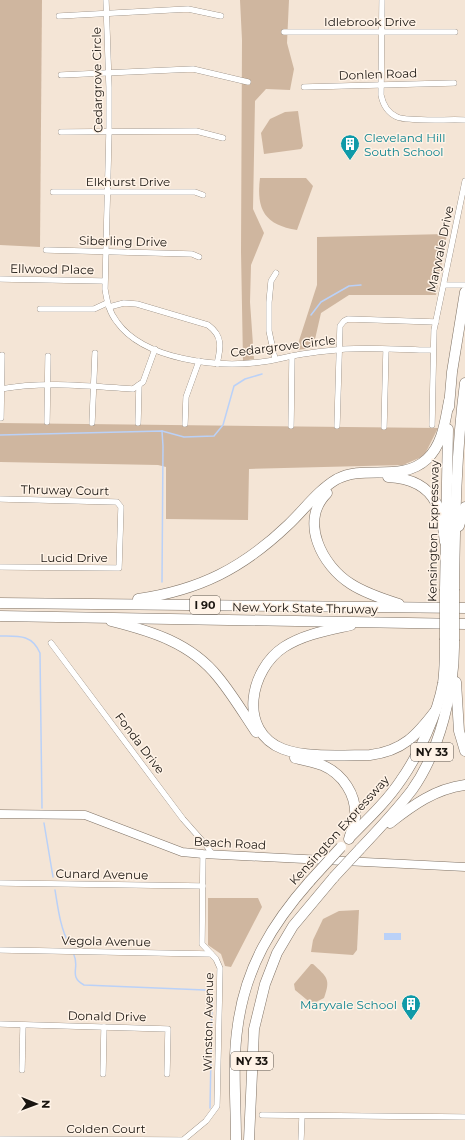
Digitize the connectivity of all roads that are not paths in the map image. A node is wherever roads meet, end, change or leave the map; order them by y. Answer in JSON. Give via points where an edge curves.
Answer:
{"nodes":[{"id":1,"x":106,"y":0,"type":"edge"},
{"id":2,"x":382,"y":0,"type":"edge"},
{"id":3,"x":107,"y":14,"type":"junction"},
{"id":4,"x":59,"y":16,"type":"dead end"},
{"id":5,"x":221,"y":16,"type":"dead end"},
{"id":6,"x":284,"y":32,"type":"dead end"},
{"id":7,"x":381,"y":32,"type":"junction"},
{"id":8,"x":455,"y":32,"type":"dead end"},
{"id":9,"x":109,"y":72,"type":"junction"},
{"id":10,"x":61,"y":75,"type":"dead end"},
{"id":11,"x":248,"y":82,"type":"dead end"},
{"id":12,"x":454,"y":83,"type":"dead end"},
{"id":13,"x":381,"y":85,"type":"junction"},
{"id":14,"x":304,"y":87,"type":"dead end"},
{"id":15,"x":465,"y":120,"type":"edge"},
{"id":16,"x":109,"y":131,"type":"junction"},
{"id":17,"x":61,"y":132,"type":"dead end"},
{"id":18,"x":223,"y":138,"type":"dead end"},
{"id":19,"x":465,"y":181,"type":"edge"},
{"id":20,"x":108,"y":191,"type":"junction"},
{"id":21,"x":53,"y":192,"type":"dead end"},
{"id":22,"x":203,"y":195,"type":"dead end"},
{"id":23,"x":46,"y":250,"type":"dead end"},
{"id":24,"x":105,"y":252,"type":"junction"},
{"id":25,"x":199,"y":257,"type":"dead end"},
{"id":26,"x":276,"y":273,"type":"dead end"},
{"id":27,"x":0,"y":279,"type":"edge"},
{"id":28,"x":104,"y":281,"type":"junction"},
{"id":29,"x":444,"y":285,"type":"junction"},
{"id":30,"x":465,"y":285,"type":"edge"},
{"id":31,"x":465,"y":292,"type":"edge"},
{"id":32,"x":108,"y":305,"type":"junction"},
{"id":33,"x":40,"y":309,"type":"dead end"},
{"id":34,"x":436,"y":322,"type":"junction"},
{"id":35,"x":154,"y":349,"type":"junction"},
{"id":36,"x":340,"y":350,"type":"junction"},
{"id":37,"x":386,"y":350,"type":"junction"},
{"id":38,"x":433,"y":350,"type":"junction"},
{"id":39,"x":95,"y":353,"type":"dead end"},
{"id":40,"x":2,"y":355,"type":"dead end"},
{"id":41,"x":48,"y":356,"type":"dead end"},
{"id":42,"x":292,"y":356,"type":"junction"},
{"id":43,"x":275,"y":360,"type":"junction"},
{"id":44,"x":199,"y":361,"type":"junction"},
{"id":45,"x":217,"y":364,"type":"junction"},
{"id":46,"x":465,"y":383,"type":"edge"},
{"id":47,"x":139,"y":385,"type":"junction"},
{"id":48,"x":48,"y":386,"type":"junction"},
{"id":49,"x":93,"y":386,"type":"junction"},
{"id":50,"x":1,"y":389,"type":"edge"},
{"id":51,"x":449,"y":401,"type":"junction"},
{"id":52,"x":462,"y":410,"type":"junction"},
{"id":53,"x":1,"y":418,"type":"dead end"},
{"id":54,"x":47,"y":422,"type":"dead end"},
{"id":55,"x":92,"y":423,"type":"dead end"},
{"id":56,"x":138,"y":424,"type":"dead end"},
{"id":57,"x":185,"y":424,"type":"dead end"},
{"id":58,"x":432,"y":425,"type":"dead end"},
{"id":59,"x":291,"y":426,"type":"dead end"},
{"id":60,"x":337,"y":426,"type":"dead end"},
{"id":61,"x":384,"y":427,"type":"dead end"},
{"id":62,"x":465,"y":432,"type":"edge"},
{"id":63,"x":0,"y":499,"type":"edge"},
{"id":64,"x":465,"y":507,"type":"edge"},
{"id":65,"x":120,"y":536,"type":"joint"},
{"id":66,"x":450,"y":543,"type":"junction"},
{"id":67,"x":0,"y":567,"type":"edge"},
{"id":68,"x":0,"y":603,"type":"edge"},
{"id":69,"x":112,"y":604,"type":"junction"},
{"id":70,"x":409,"y":607,"type":"junction"},
{"id":71,"x":465,"y":608,"type":"edge"},
{"id":72,"x":0,"y":616,"type":"edge"},
{"id":73,"x":94,"y":617,"type":"junction"},
{"id":74,"x":365,"y":622,"type":"junction"},
{"id":75,"x":465,"y":624,"type":"edge"},
{"id":76,"x":51,"y":643,"type":"dead end"},
{"id":77,"x":451,"y":644,"type":"junction"},
{"id":78,"x":436,"y":710,"type":"junction"},
{"id":79,"x":465,"y":751,"type":"edge"},
{"id":80,"x":465,"y":785,"type":"edge"},
{"id":81,"x":0,"y":814,"type":"edge"},
{"id":82,"x":349,"y":839,"type":"junction"},
{"id":83,"x":362,"y":846,"type":"junction"},
{"id":84,"x":203,"y":854,"type":"junction"},
{"id":85,"x":213,"y":855,"type":"junction"},
{"id":86,"x":465,"y":867,"type":"edge"},
{"id":87,"x":0,"y":883,"type":"edge"},
{"id":88,"x":203,"y":886,"type":"junction"},
{"id":89,"x":0,"y":950,"type":"edge"},
{"id":90,"x":211,"y":954,"type":"junction"},
{"id":91,"x":0,"y":1024,"type":"edge"},
{"id":92,"x":23,"y":1025,"type":"junction"},
{"id":93,"x":104,"y":1027,"type":"junction"},
{"id":94,"x":22,"y":1070,"type":"dead end"},
{"id":95,"x":103,"y":1074,"type":"dead end"},
{"id":96,"x":167,"y":1074,"type":"dead end"},
{"id":97,"x":236,"y":1098,"type":"junction"},
{"id":98,"x":262,"y":1116,"type":"dead end"},
{"id":99,"x":302,"y":1116,"type":"junction"},
{"id":100,"x":465,"y":1117,"type":"edge"},
{"id":101,"x":206,"y":1121,"type":"joint"},
{"id":102,"x":0,"y":1139,"type":"edge"},
{"id":103,"x":232,"y":1140,"type":"edge"},
{"id":104,"x":236,"y":1140,"type":"edge"},
{"id":105,"x":249,"y":1140,"type":"edge"},
{"id":106,"x":301,"y":1140,"type":"edge"}],
"edges":[{"from":1,"to":3,"type":"street","name":"Cedargrove Circle"},
{"from":2,"to":7,"type":"street"},
{"from":3,"to":4,"type":"street"},
{"from":3,"to":5,"type":"street","via":[[188,9]]},
{"from":3,"to":9,"type":"street","name":"Cedargrove Circle"},
{"from":6,"to":7,"type":"street","name":"Idlebrook Drive"},
{"from":7,"to":8,"type":"street","name":"Idlebrook Drive"},
{"from":7,"to":13,"type":"street"},
{"from":9,"to":10,"type":"street"},
{"from":9,"to":11,"type":"street","via":[[193,70]]},
{"from":9,"to":16,"type":"street","name":"Cedargrove Circle"},
{"from":12,"to":13,"type":"street","name":"Donlen Road"},
{"from":13,"to":14,"type":"street","name":"Donlen Road"},
{"from":13,"to":15,"type":"street","via":[[384,106],[396,116],[408,119]]},
{"from":16,"to":17,"type":"street"},
{"from":16,"to":18,"type":"street","via":[[196,131]]},
{"from":16,"to":20,"type":"street","name":"Cedargrove Circle"},
{"from":19,"to":29,"type":"street","name":"Maryvale Drive"},
{"from":20,"to":21,"type":"street","name":"Elkhurst Drive"},
{"from":20,"to":22,"type":"street","name":"Elkhurst Drive","via":[[195,192]]},
{"from":20,"to":24,"type":"street","name":"Cedargrove Circle"},
{"from":23,"to":24,"type":"street","name":"Siberling Drive"},
{"from":24,"to":25,"type":"street","name":"Siberling Drive","via":[[192,254]]},
{"from":24,"to":28,"type":"street","name":"Cedargrove Circle"},
{"from":26,"to":43,"type":"street","via":[[271,281],[269,302]]},
{"from":27,"to":28,"type":"street","name":"Ellwood Place"},
{"from":28,"to":32,"type":"street","name":"Cedargrove Circle"},
{"from":29,"to":30,"type":"street"},
{"from":29,"to":34,"type":"street","name":"Maryvale Drive"},
{"from":31,"to":51,"type":"highway","name":"Kensington Expressway","number":"NY 33"},
{"from":32,"to":33,"type":"street","via":[[94,309]]},
{"from":32,"to":35,"type":"street","name":"Cedargrove Circle","via":[[116,322],[128,334],[136,341]]},
{"from":32,"to":45,"type":"street","via":[[137,304],[208,325],[216,330],[219,338],[221,349]]},
{"from":34,"to":36,"type":"street","via":[[348,319],[340,326]]},
{"from":34,"to":38,"type":"street","name":"Maryvale Drive"},
{"from":35,"to":44,"type":"street","name":"Cedargrove Circle"},
{"from":35,"to":47,"type":"street","via":[[143,382]]},
{"from":36,"to":37,"type":"street","name":"Cedargrove Circle"},
{"from":36,"to":42,"type":"street","name":"Cedargrove Circle"},
{"from":36,"to":60,"type":"street"},
{"from":37,"to":38,"type":"street","name":"Cedargrove Circle"},
{"from":37,"to":61,"type":"street"},
{"from":38,"to":58,"type":"street","name":"Maryvale Drive"},
{"from":39,"to":49,"type":"street"},
{"from":40,"to":50,"type":"street"},
{"from":41,"to":48,"type":"street"},
{"from":42,"to":43,"type":"street","name":"Cedargrove Circle"},
{"from":42,"to":59,"type":"street"},
{"from":43,"to":45,"type":"street","name":"Cedargrove Circle"},
{"from":44,"to":45,"type":"street","name":"Cedargrove Circle"},
{"from":44,"to":57,"type":"street","via":[[186,397]]},
{"from":46,"to":52,"type":"highway","name":"Kensington Expressway","number":"NY 33"},
{"from":47,"to":49,"type":"street","via":[[133,389]]},
{"from":47,"to":56,"type":"street"},
{"from":48,"to":49,"type":"street"},
{"from":48,"to":50,"type":"street"},
{"from":48,"to":54,"type":"street"},
{"from":49,"to":55,"type":"street"},
{"from":50,"to":53,"type":"street"},
{"from":51,"to":66,"type":"highway","name":"Kensington Expressway","number":"NY 33"},
{"from":51,"to":69,"type":"highway","via":[[442,437],[431,455],[421,464],[402,471],[359,473],[340,478],[322,490],[268,544],[240,565],[198,585],[170,594]]},
{"from":52,"to":62,"type":"highway"},
{"from":52,"to":66,"type":"highway","name":"Kensington Expressway","number":"NY 33"},
{"from":63,"to":65,"type":"street","name":"Thruway Court","via":[[117,502],[121,507]]},
{"from":64,"to":66,"type":"highway"},
{"from":65,"to":67,"type":"street","name":"Lucid Drive","via":[[119,568]]},
{"from":66,"to":70,"type":"highway","via":[[437,503],[426,490],[410,480],[362,477],[346,480],[331,489],[318,505],[314,523],[315,534],[321,552],[334,570],[351,585]]},
{"from":66,"to":77,"type":"highway","name":"Kensington Expressway","number":"NY 33","bridge":true},
{"from":68,"to":69,"type":"highway","name":"New York State Thruway","number":"I 90"},
{"from":69,"to":70,"type":"highway","name":"New York State Thruway","number":"I 90"},
{"from":70,"to":71,"type":"highway","name":"New York State Thruway","number":"I 90"},
{"from":72,"to":73,"type":"highway","name":"New York State Thruway","number":"I 90"},
{"from":73,"to":74,"type":"highway","name":"New York State Thruway","number":"I 90"},
{"from":73,"to":82,"type":"highway","via":[[148,631],[194,653],[217,675],[266,743],[280,753],[320,764],[337,774],[352,795],[355,806],[355,818]]},
{"from":74,"to":75,"type":"highway","name":"New York State Thruway","number":"I 90"},
{"from":74,"to":78,"type":"highway","via":[[303,637],[283,648],[270,660],[258,680],[253,701],[256,722],[264,735],[281,748],[298,753],[370,755],[392,750],[409,741]]},
{"from":76,"to":85,"type":"street","name":"Fonda Drive","via":[[178,813]]},
{"from":77,"to":78,"type":"highway","name":"Kensington Expressway","number":"NY 33"},
{"from":77,"to":79,"type":"highway","via":[[459,731]]},
{"from":77,"to":83,"type":"highway","name":"Kensington Expressway","number":"NY 33","via":[[449,698],[442,726],[424,768],[400,805]]},
{"from":78,"to":82,"type":"highway","name":"Kensington Expressway","number":"NY 33","via":[[401,781]]},
{"from":80,"to":83,"type":"highway","via":[[444,789],[413,806]]},
{"from":81,"to":84,"type":"street","name":"Beach Road","via":[[85,815],[182,852]]},
{"from":82,"to":97,"type":"highway","name":"Kensington Expressway","number":"NY 33","bridge":true,"via":[[276,922],[249,975],[237,1024]]},
{"from":83,"to":105,"type":"highway","name":"Kensington Expressway","number":"NY 33","bridge":true,"via":[[293,926],[277,953],[265,984],[252,1041]]},
{"from":84,"to":85,"type":"street","name":"Beach Road"},
{"from":84,"to":88,"type":"street","name":"Winston Avenue"},
{"from":85,"to":86,"type":"street","name":"Beach Road"},
{"from":87,"to":88,"type":"street","name":"Cunard Avenue"},
{"from":88,"to":90,"type":"street","name":"Winston Avenue","via":[[202,944]]},
{"from":89,"to":90,"type":"street","name":"Vegola Avenue"},
{"from":90,"to":101,"type":"street","name":"Winston Avenue","via":[[220,968],[217,1106]]},
{"from":91,"to":92,"type":"street","name":"Donald Drive"},
{"from":92,"to":93,"type":"street","name":"Donald Drive"},
{"from":92,"to":94,"type":"street"},
{"from":93,"to":95,"type":"street"},
{"from":93,"to":96,"type":"street","name":"Donald Drive","via":[[168,1029]]},
{"from":97,"to":103,"type":"highway"},
{"from":97,"to":104,"type":"highway","name":"Kensington Expressway","number":"NY 33"},
{"from":98,"to":99,"type":"street"},
{"from":99,"to":100,"type":"street"},
{"from":99,"to":106,"type":"street"},
{"from":101,"to":102,"type":"street","name":"Colden Court","via":[[183,1140]]}]}
